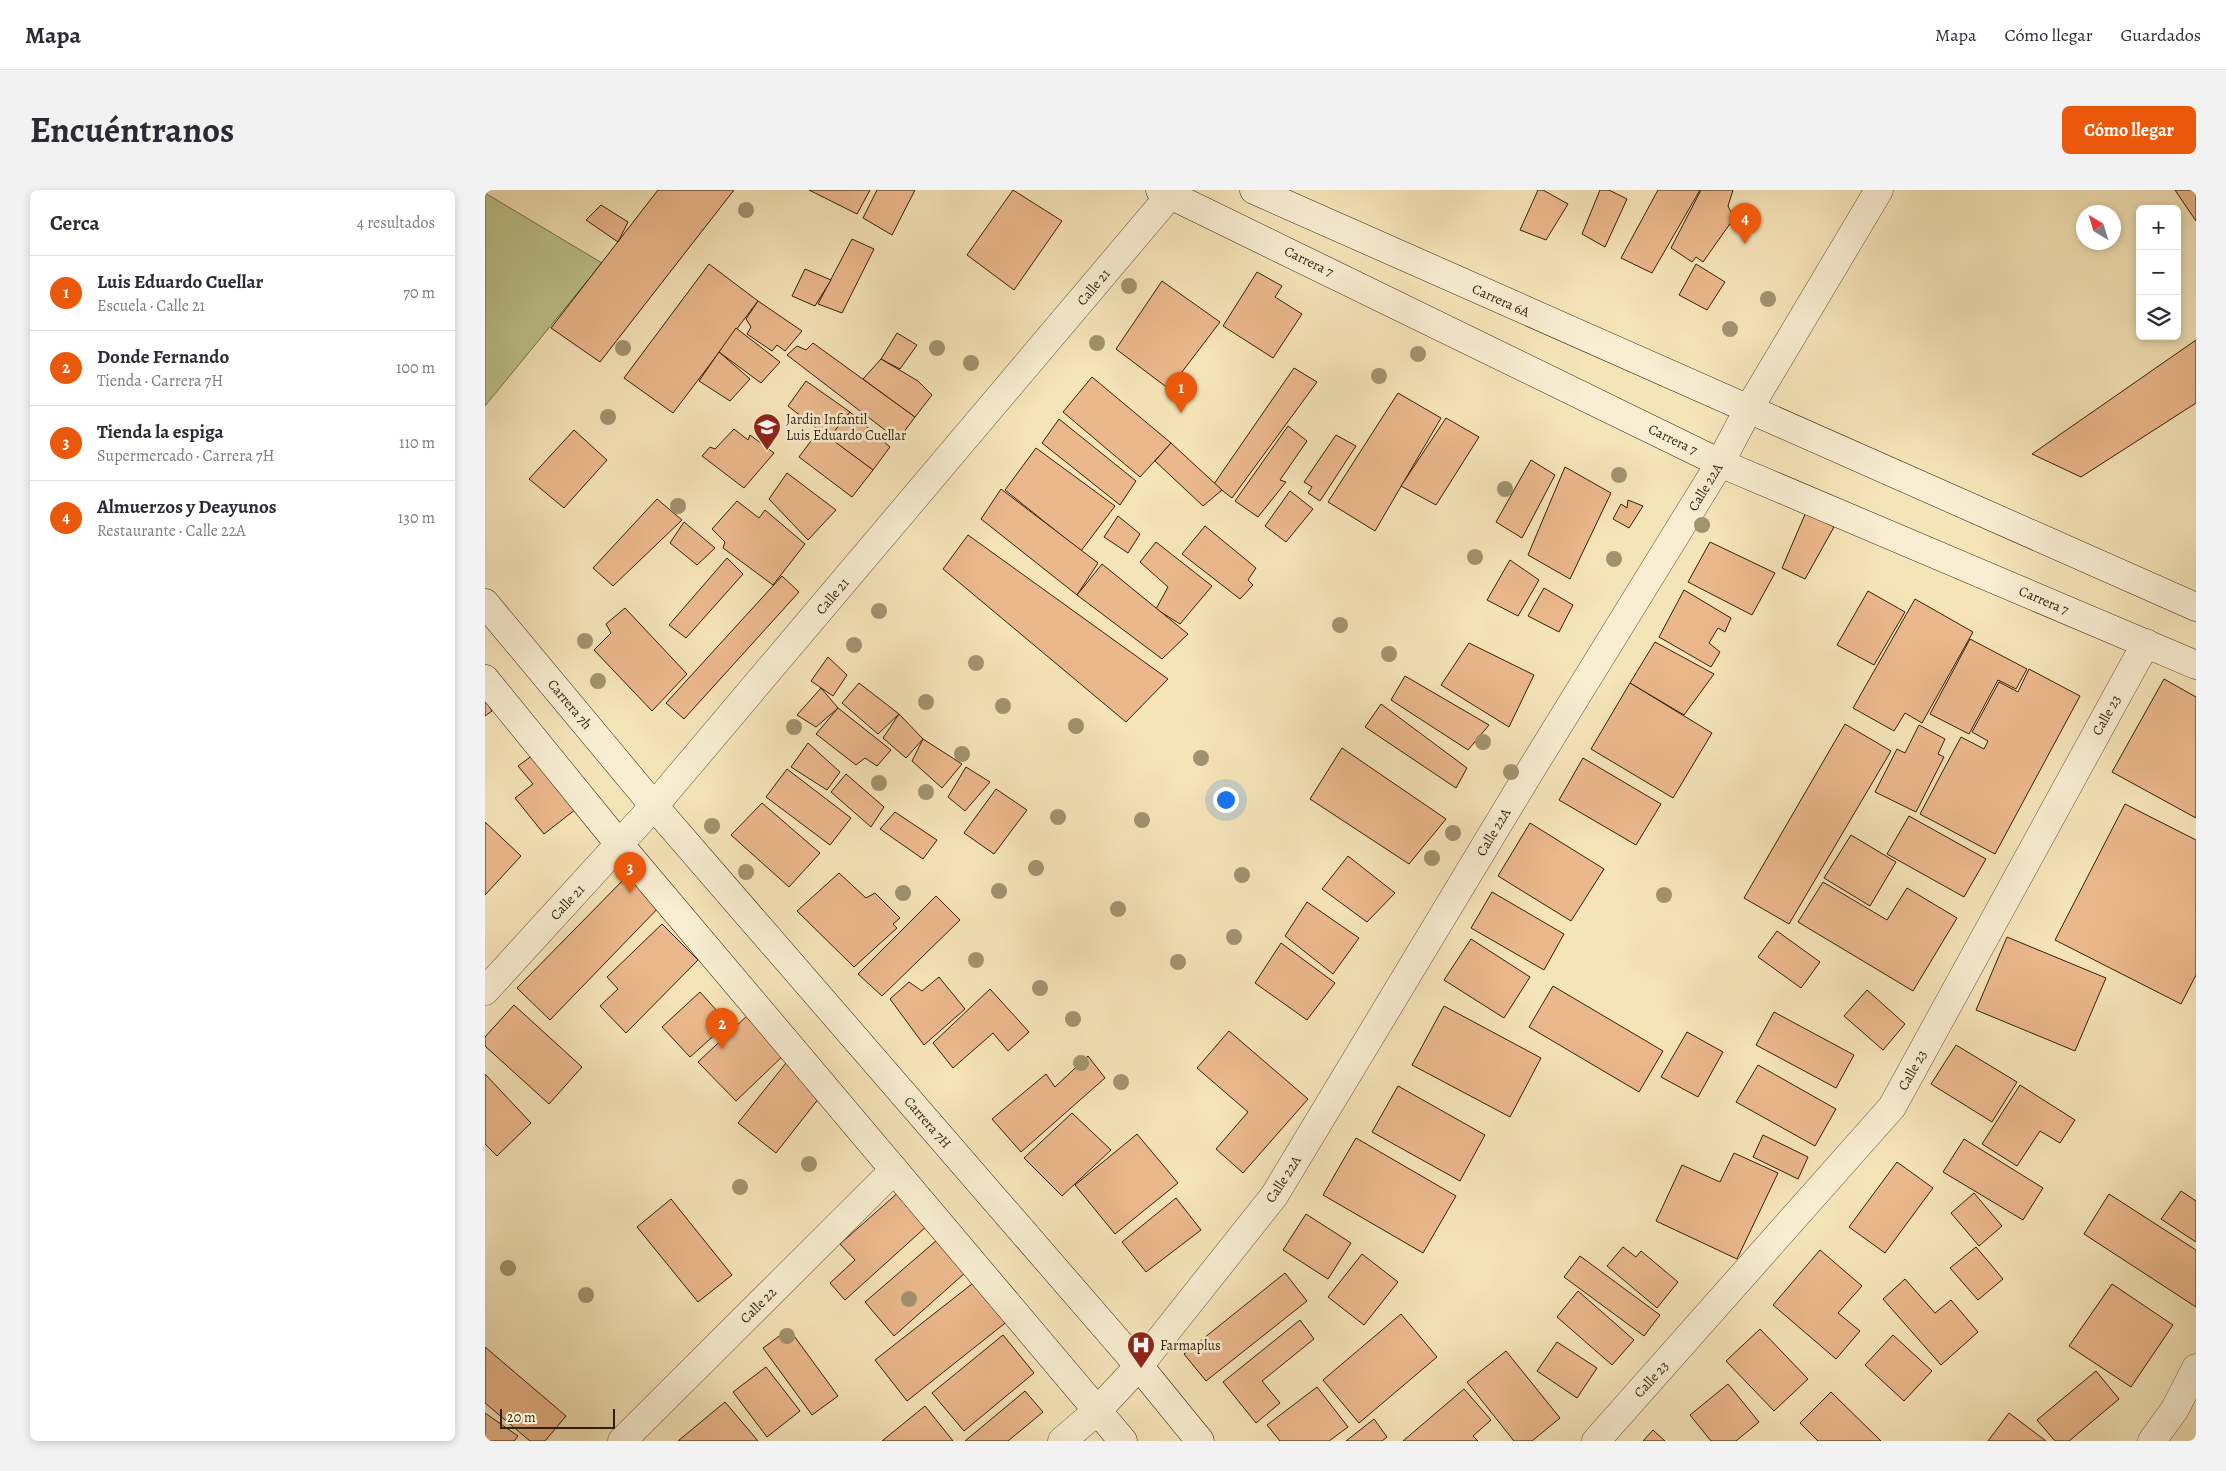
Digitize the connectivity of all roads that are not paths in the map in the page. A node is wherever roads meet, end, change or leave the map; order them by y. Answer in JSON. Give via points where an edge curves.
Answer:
{"nodes":[{"id":1,"x":1254,"y":190,"type":"edge"},
{"id":2,"x":1879,"y":190,"type":"edge"},
{"id":3,"x":1166,"y":192,"type":"edge"},
{"id":4,"x":1749,"y":410,"type":"junction"},
{"id":5,"x":1720,"y":463,"type":"junction"},
{"id":6,"x":485,"y":603,"type":"edge"},
{"id":7,"x":2196,"y":607,"type":"edge"},
{"id":8,"x":2146,"y":643,"type":"junction"},
{"id":9,"x":2196,"y":665,"type":"edge"},
{"id":10,"x":485,"y":679,"type":"edge"},
{"id":11,"x":654,"y":806,"type":"junction"},
{"id":12,"x":620,"y":845,"type":"junction"},
{"id":13,"x":485,"y":991,"type":"edge"},
{"id":14,"x":894,"y":1170,"type":"junction"},
{"id":15,"x":1139,"y":1366,"type":"junction"},
{"id":16,"x":2196,"y":1368,"type":"edge"},
{"id":17,"x":1097,"y":1411,"type":"junction"},
{"id":18,"x":622,"y":1441,"type":"edge"},
{"id":19,"x":1062,"y":1441,"type":"edge"},
{"id":20,"x":1123,"y":1441,"type":"edge"},
{"id":21,"x":1200,"y":1441,"type":"edge"},
{"id":22,"x":1596,"y":1441,"type":"edge"},
{"id":23,"x":2152,"y":1441,"type":"edge"}],
"edges":[{"from":1,"to":4,"type":"street","name":"Carrera 6A"},
{"from":2,"to":4,"type":"street","name":"Calle 22A"},
{"from":3,"to":5,"type":"street","name":"Carrera 7"},
{"from":3,"to":11,"type":"street","name":"Calle 21"},
{"from":4,"to":5,"type":"street","name":"Calle 22A"},
{"from":4,"to":7,"type":"street"},
{"from":5,"to":8,"type":"street","name":"Carrera 7"},
{"from":5,"to":15,"type":"street","name":"Calle 22A","via":[[1274,1196]]},
{"from":6,"to":11,"type":"street","name":"Carrera 7h"},
{"from":8,"to":9,"type":"street","name":"Carrera 7"},
{"from":8,"to":22,"type":"street","name":"Calle 23","via":[[1892,1107]]},
{"from":10,"to":12,"type":"street"},
{"from":11,"to":12,"type":"street","name":"Calle 21"},
{"from":11,"to":15,"type":"street","name":"Carrera 7H"},
{"from":12,"to":13,"type":"street","name":"Calle 21"},
{"from":12,"to":14,"type":"street"},
{"from":14,"to":17,"type":"street"},
{"from":14,"to":18,"type":"street","name":"Calle 22"},
{"from":15,"to":17,"type":"street","name":"Calle 22A"},
{"from":15,"to":21,"type":"street","name":"Carrera 7H"},
{"from":16,"to":23,"type":"street","via":[[2175,1409]]},
{"from":17,"to":19,"type":"street","name":"Calle 22A"},
{"from":17,"to":20,"type":"street"}]}
